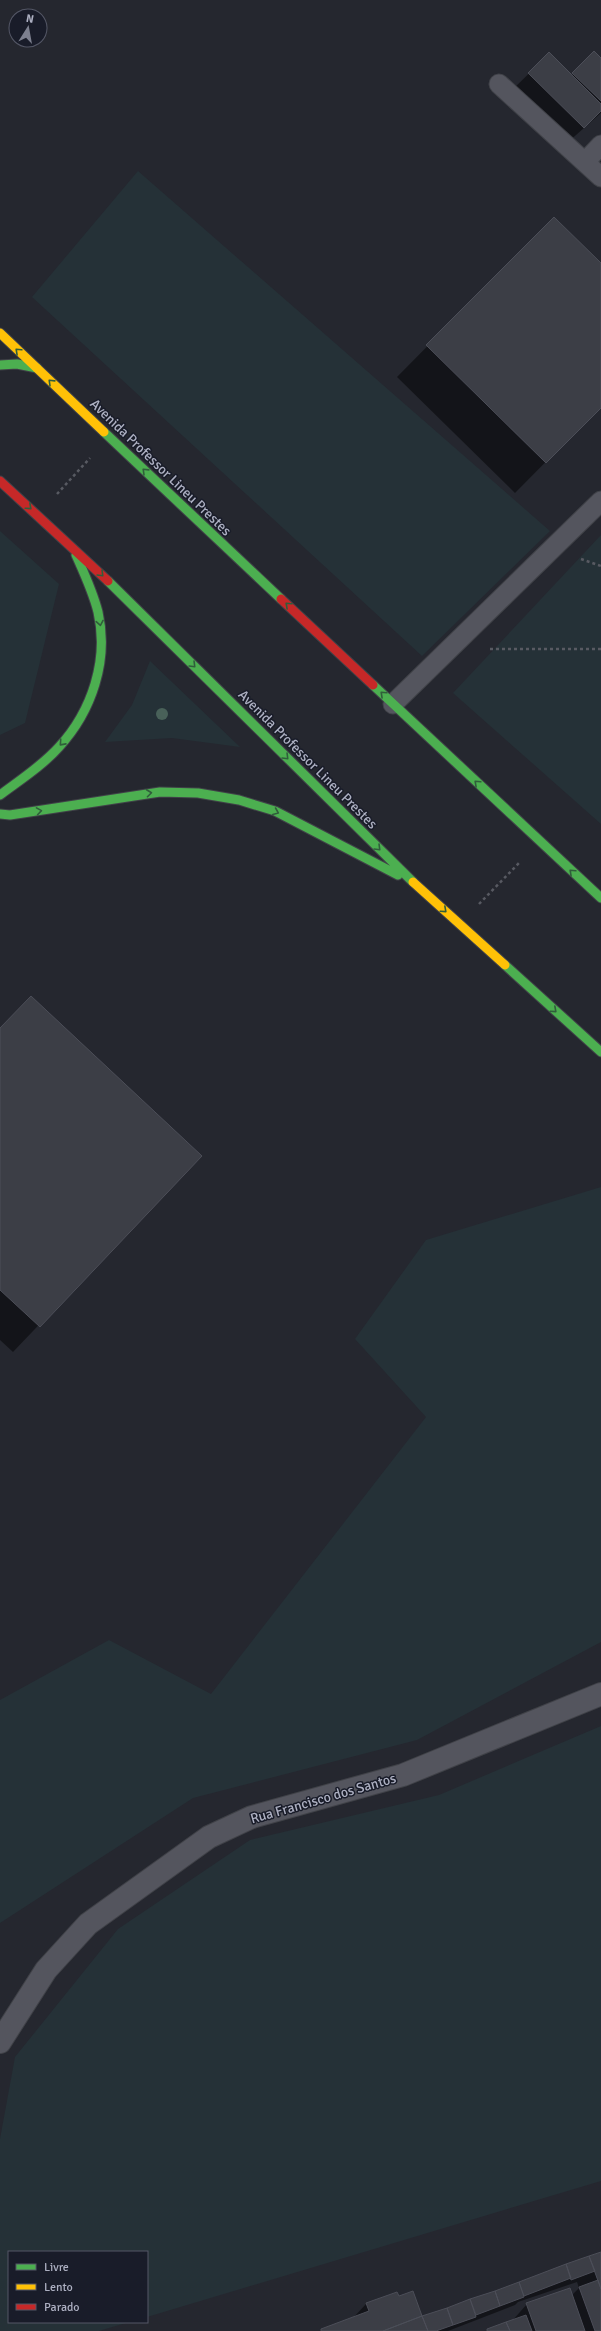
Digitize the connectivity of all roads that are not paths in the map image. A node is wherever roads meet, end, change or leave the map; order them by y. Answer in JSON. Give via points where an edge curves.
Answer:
{"nodes":[{"id":1,"x":499,"y":84,"type":"dead end"},
{"id":2,"x":601,"y":145,"type":"edge"},
{"id":3,"x":585,"y":162,"type":"junction"},
{"id":4,"x":601,"y":177,"type":"edge"},
{"id":5,"x":0,"y":333,"type":"edge"},
{"id":6,"x":0,"y":365,"type":"edge"},
{"id":7,"x":37,"y":368,"type":"junction"},
{"id":8,"x":0,"y":481,"type":"edge"},
{"id":9,"x":601,"y":501,"type":"edge"},
{"id":10,"x":73,"y":547,"type":"junction"},
{"id":11,"x":393,"y":704,"type":"junction"},
{"id":12,"x":0,"y":795,"type":"edge"},
{"id":13,"x":0,"y":814,"type":"edge"},
{"id":14,"x":415,"y":884,"type":"junction"},
{"id":15,"x":601,"y":898,"type":"edge"},
{"id":16,"x":601,"y":1052,"type":"edge"},
{"id":17,"x":601,"y":1694,"type":"edge"},
{"id":18,"x":0,"y":2042,"type":"edge"}],
"edges":[{"from":1,"to":3,"type":"lane"},
{"from":2,"to":3,"type":"lane"},
{"from":3,"to":4,"type":"lane"},
{"from":7,"to":5,"type":"main road","name":"Avenida Professor Lineu Prestes","one_way":true},
{"from":6,"to":7,"type":"main road","via":[[17,364]]},
{"from":11,"to":7,"type":"main road","name":"Avenida Professor Lineu Prestes","one_way":true},
{"from":8,"to":10,"type":"main road","name":"Avenida Professor Lineu Prestes","one_way":true},
{"from":9,"to":11,"type":"lane"},
{"from":10,"to":12,"type":"main road","one_way":true,"via":[[98,612],[102,644],[99,674],[87,706],[68,737],[47,759]]},
{"from":10,"to":14,"type":"main road","name":"Avenida Professor Lineu Prestes","one_way":true},
{"from":15,"to":11,"type":"main road","name":"Avenida Professor Lineu Prestes","one_way":true},
{"from":13,"to":14,"type":"main road","one_way":true,"via":[[10,815],[160,792],[239,800],[275,811]]},
{"from":14,"to":16,"type":"main road","name":"Avenida Professor Lineu Prestes","one_way":true},
{"from":17,"to":18,"type":"street","name":"Rua Francisco dos Santos","via":[[403,1775],[252,1817],[209,1837],[88,1924],[46,1970]]}]}
